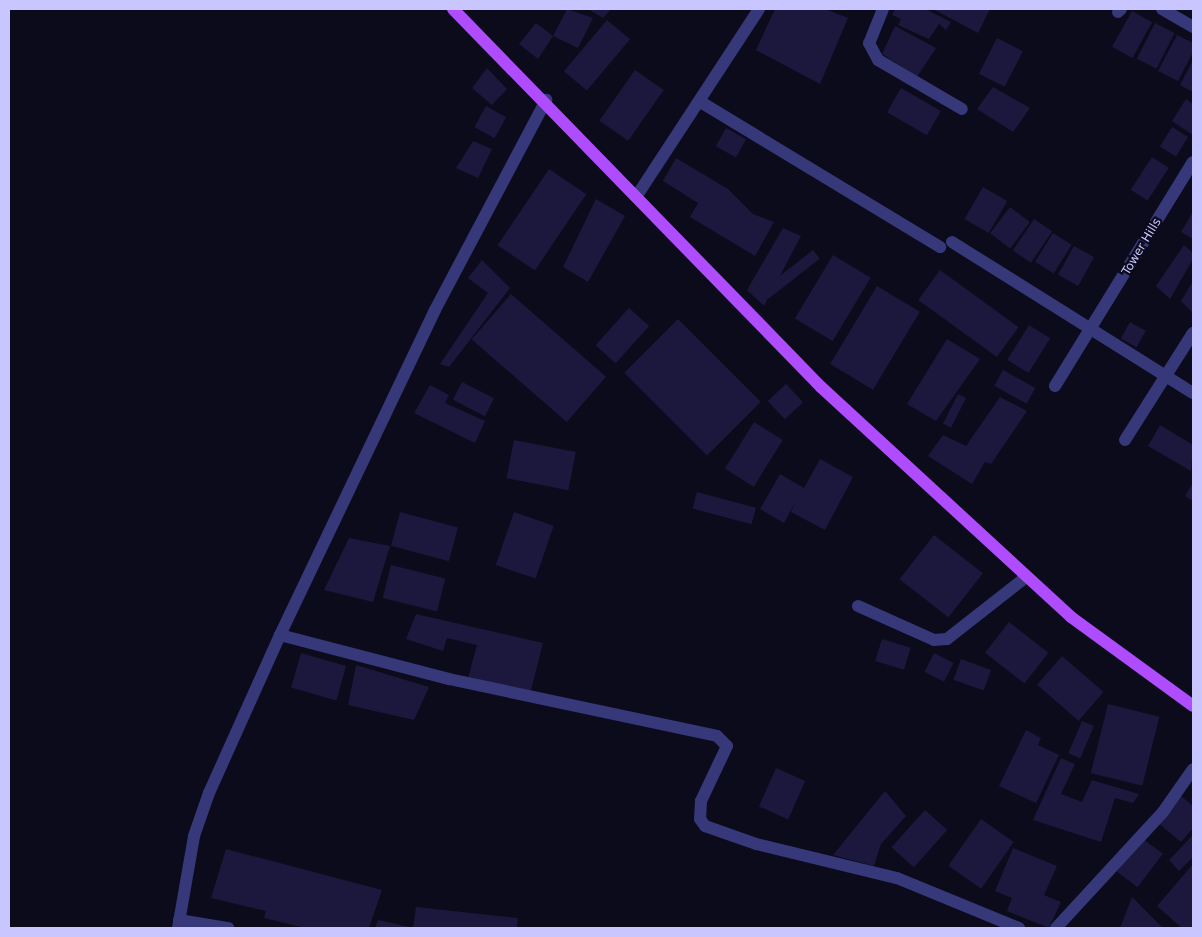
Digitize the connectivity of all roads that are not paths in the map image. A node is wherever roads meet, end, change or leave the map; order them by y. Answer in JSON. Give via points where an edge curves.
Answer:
{"nodes":[{"id":1,"x":453,"y":9,"type":"edge"},
{"id":2,"x":759,"y":9,"type":"edge"},
{"id":3,"x":884,"y":9,"type":"edge"},
{"id":4,"x":1162,"y":9,"type":"edge"},
{"id":5,"x":1193,"y":27,"type":"edge"},
{"id":6,"x":546,"y":100,"type":"junction"},
{"id":7,"x":699,"y":101,"type":"junction"},
{"id":8,"x":962,"y":109,"type":"dead end"},
{"id":9,"x":1193,"y":162,"type":"edge"},
{"id":10,"x":638,"y":194,"type":"junction"},
{"id":11,"x":952,"y":242,"type":"dead end"},
{"id":12,"x":940,"y":247,"type":"dead end"},
{"id":13,"x":1091,"y":332,"type":"junction"},
{"id":14,"x":1193,"y":333,"type":"edge"},
{"id":15,"x":1165,"y":376,"type":"junction"},
{"id":16,"x":1055,"y":386,"type":"dead end"},
{"id":17,"x":1193,"y":393,"type":"edge"},
{"id":18,"x":1125,"y":440,"type":"dead end"},
{"id":19,"x":1026,"y":577,"type":"junction"},
{"id":20,"x":858,"y":606,"type":"dead end"},
{"id":21,"x":280,"y":634,"type":"junction"},
{"id":22,"x":1193,"y":706,"type":"edge"},
{"id":23,"x":1193,"y":768,"type":"edge"},
{"id":24,"x":178,"y":924,"type":"edge"},
{"id":25,"x":228,"y":928,"type":"edge"},
{"id":26,"x":1019,"y":928,"type":"edge"},
{"id":27,"x":1056,"y":928,"type":"edge"}],
"edges":[{"from":1,"to":6,"type":"main road"},
{"from":2,"to":7,"type":"street"},
{"from":3,"to":8,"type":"street","via":[[869,43],[878,60]]},
{"from":4,"to":5,"type":"street"},
{"from":6,"to":10,"type":"main road"},
{"from":6,"to":21,"type":"street","via":[[435,310]]},
{"from":7,"to":10,"type":"street"},
{"from":7,"to":12,"type":"street"},
{"from":9,"to":13,"type":"street","name":"Tower Hills"},
{"from":10,"to":19,"type":"main road","via":[[821,387]]},
{"from":11,"to":13,"type":"street"},
{"from":13,"to":15,"type":"street"},
{"from":13,"to":16,"type":"street","name":"Tower Hills"},
{"from":14,"to":15,"type":"street"},
{"from":15,"to":17,"type":"street"},
{"from":15,"to":18,"type":"street"},
{"from":19,"to":20,"type":"street","via":[[947,639],[934,640]]},
{"from":19,"to":22,"type":"main road","via":[[1071,617]]},
{"from":21,"to":24,"type":"street","via":[[206,801],[194,836]]},
{"from":21,"to":26,"type":"street","via":[[458,682],[718,736],[727,746],[701,801],[700,819],[705,826],[756,844],[897,878]]},
{"from":23,"to":27,"type":"street","via":[[1163,812]]},
{"from":24,"to":25,"type":"street"}]}
